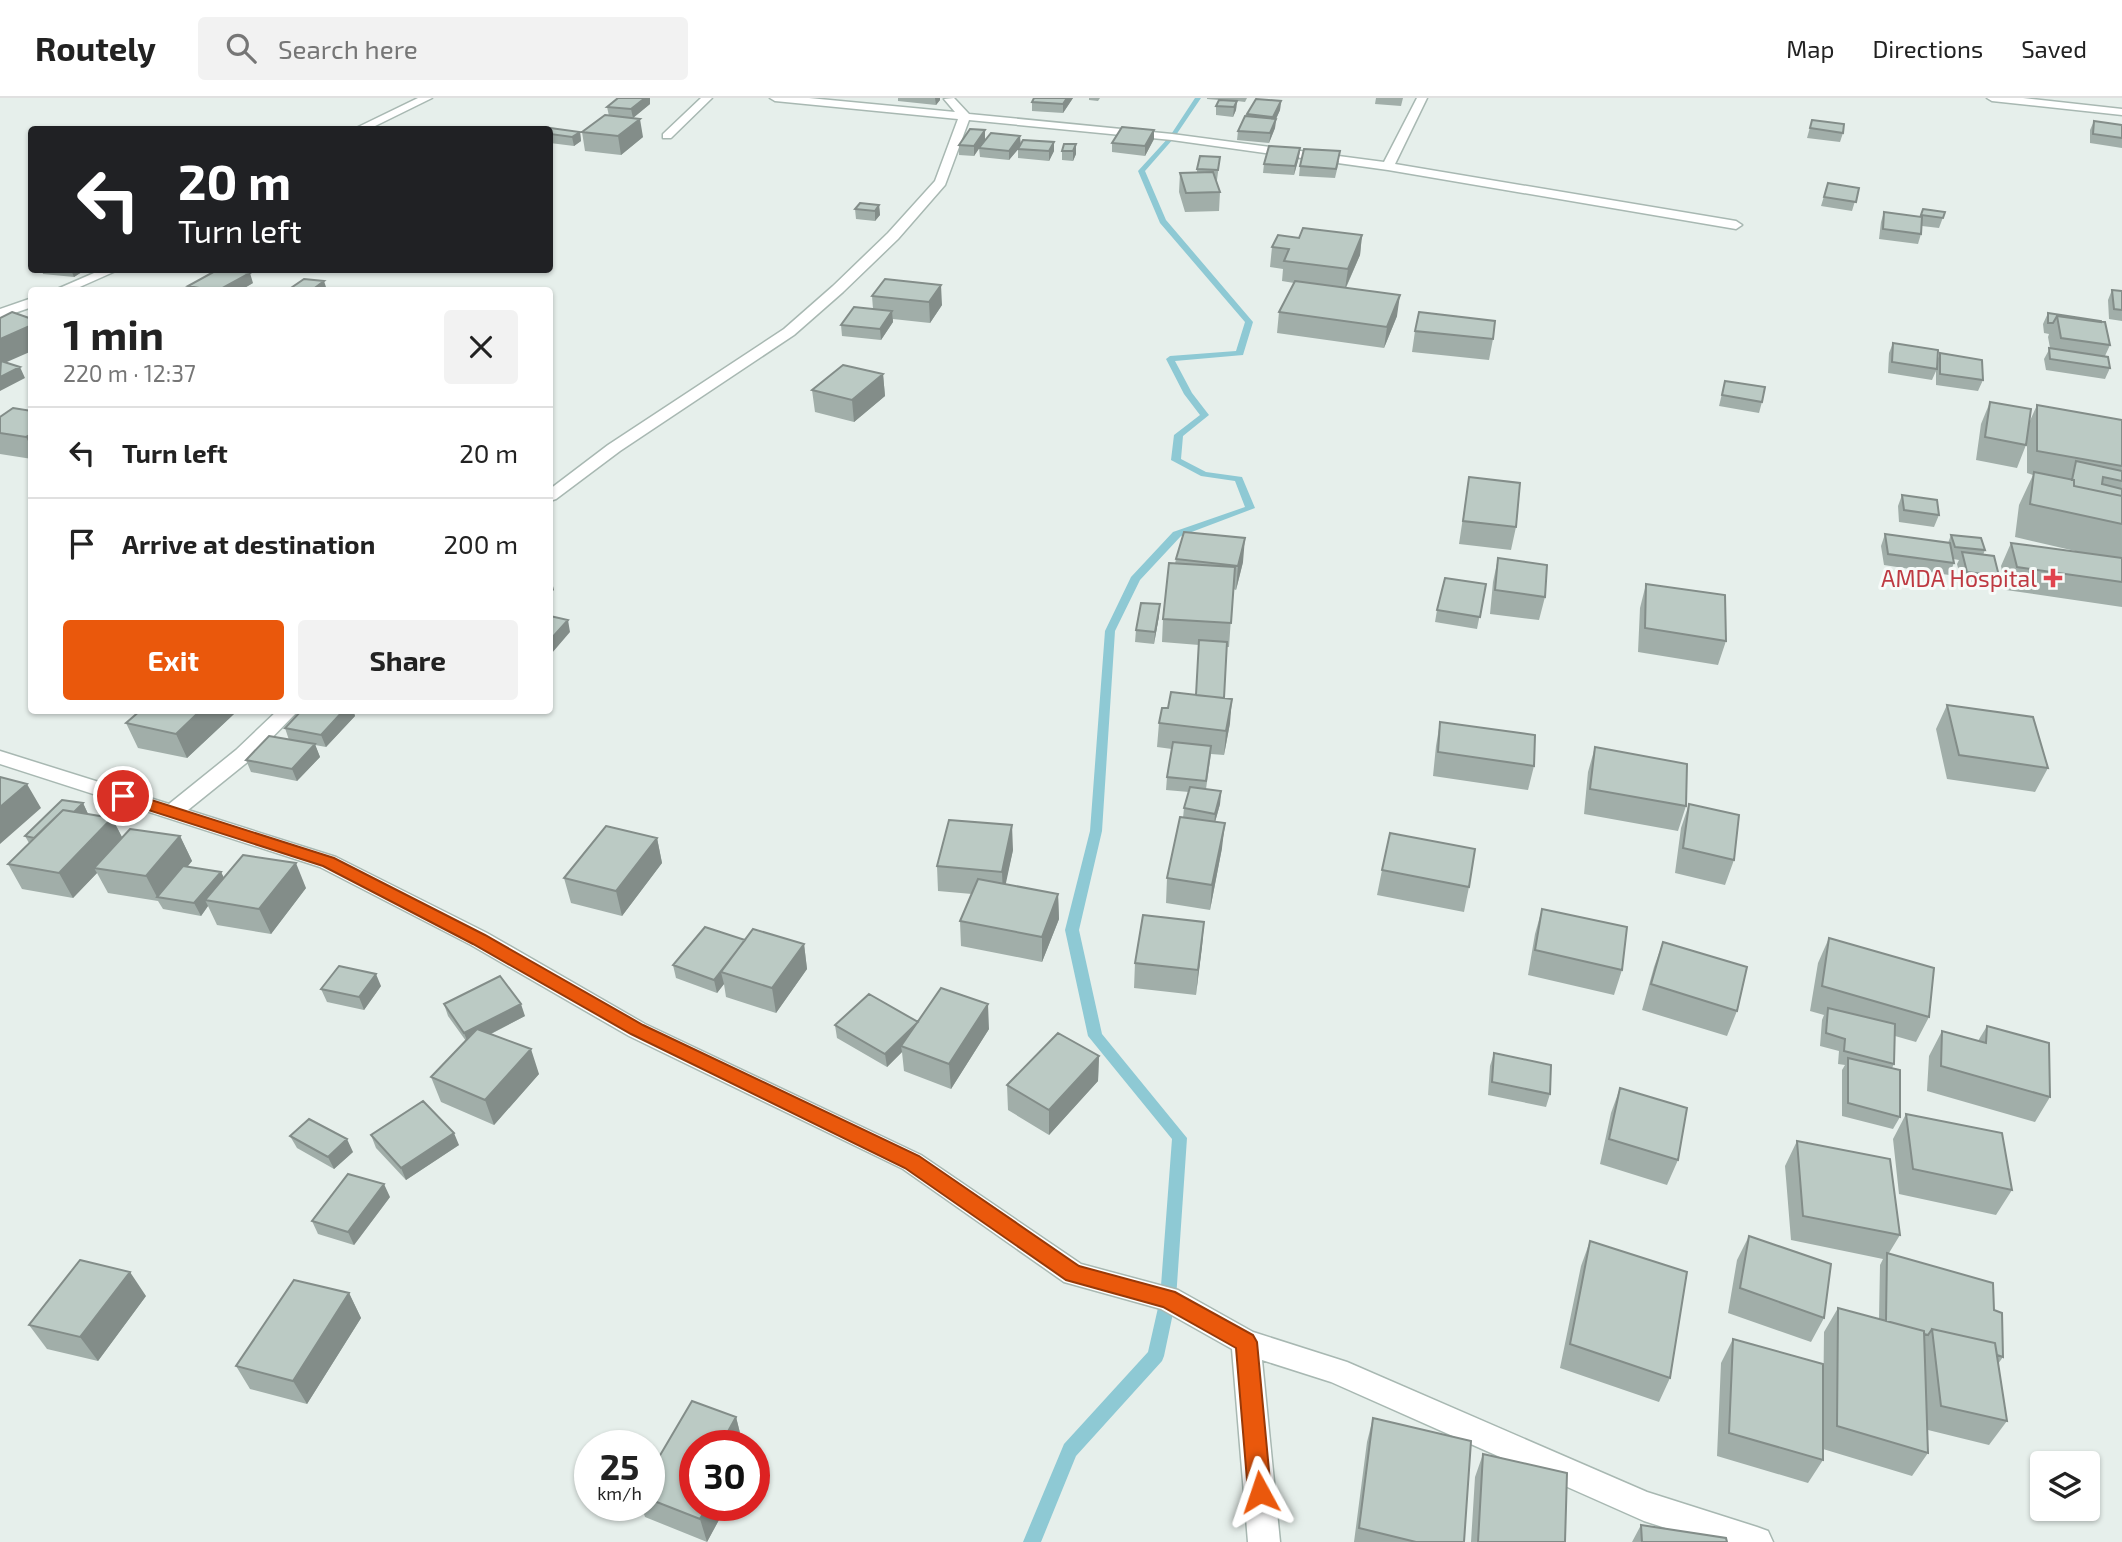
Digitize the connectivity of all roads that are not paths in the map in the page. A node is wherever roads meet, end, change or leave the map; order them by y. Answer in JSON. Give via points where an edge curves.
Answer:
{"nodes":[{"id":1,"x":427,"y":98,"type":"edge"},
{"id":2,"x":707,"y":98,"type":"edge"},
{"id":3,"x":775,"y":98,"type":"edge"},
{"id":4,"x":1422,"y":98,"type":"edge"},
{"id":5,"x":1992,"y":98,"type":"edge"},
{"id":6,"x":949,"y":99,"type":"edge"},
{"id":7,"x":2122,"y":112,"type":"edge"},
{"id":8,"x":965,"y":116,"type":"junction"},
{"id":9,"x":367,"y":126,"type":"edge"},
{"id":10,"x":667,"y":136,"type":"dead end"},
{"id":11,"x":1388,"y":166,"type":"junction"},
{"id":12,"x":1736,"y":225,"type":"dead end"},
{"id":13,"x":104,"y":273,"type":"edge"},
{"id":14,"x":69,"y":287,"type":"edge"},
{"id":15,"x":28,"y":304,"type":"edge"},
{"id":16,"x":0,"y":314,"type":"edge"},
{"id":17,"x":553,"y":494,"type":"edge"},
{"id":18,"x":286,"y":714,"type":"edge"},
{"id":19,"x":0,"y":757,"type":"edge"},
{"id":20,"x":172,"y":812,"type":"junction"},
{"id":21,"x":1246,"y":1342,"type":"junction"},
{"id":22,"x":1264,"y":1542,"type":"edge"},
{"id":23,"x":1757,"y":1542,"type":"edge"}],
"edges":[{"from":1,"to":9,"type":"street"},
{"from":2,"to":10,"type":"street"},
{"from":3,"to":8,"type":"street"},
{"from":4,"to":11,"type":"street"},
{"from":5,"to":7,"type":"street"},
{"from":6,"to":8,"type":"street"},
{"from":8,"to":11,"type":"street"},
{"from":8,"to":17,"type":"street","via":[[942,182],[838,289],[789,332]]},
{"from":11,"to":12,"type":"street"},
{"from":13,"to":14,"type":"street"},
{"from":15,"to":16,"type":"street"},
{"from":18,"to":20,"type":"street"},
{"from":19,"to":20,"type":"street"},
{"from":20,"to":21,"type":"street","via":[[328,862],[479,939],[637,1030],[912,1162],[1074,1274],[1168,1299]]},
{"from":21,"to":22,"type":"street"},
{"from":21,"to":23,"type":"street","via":[[1337,1371],[1644,1506]]}]}
